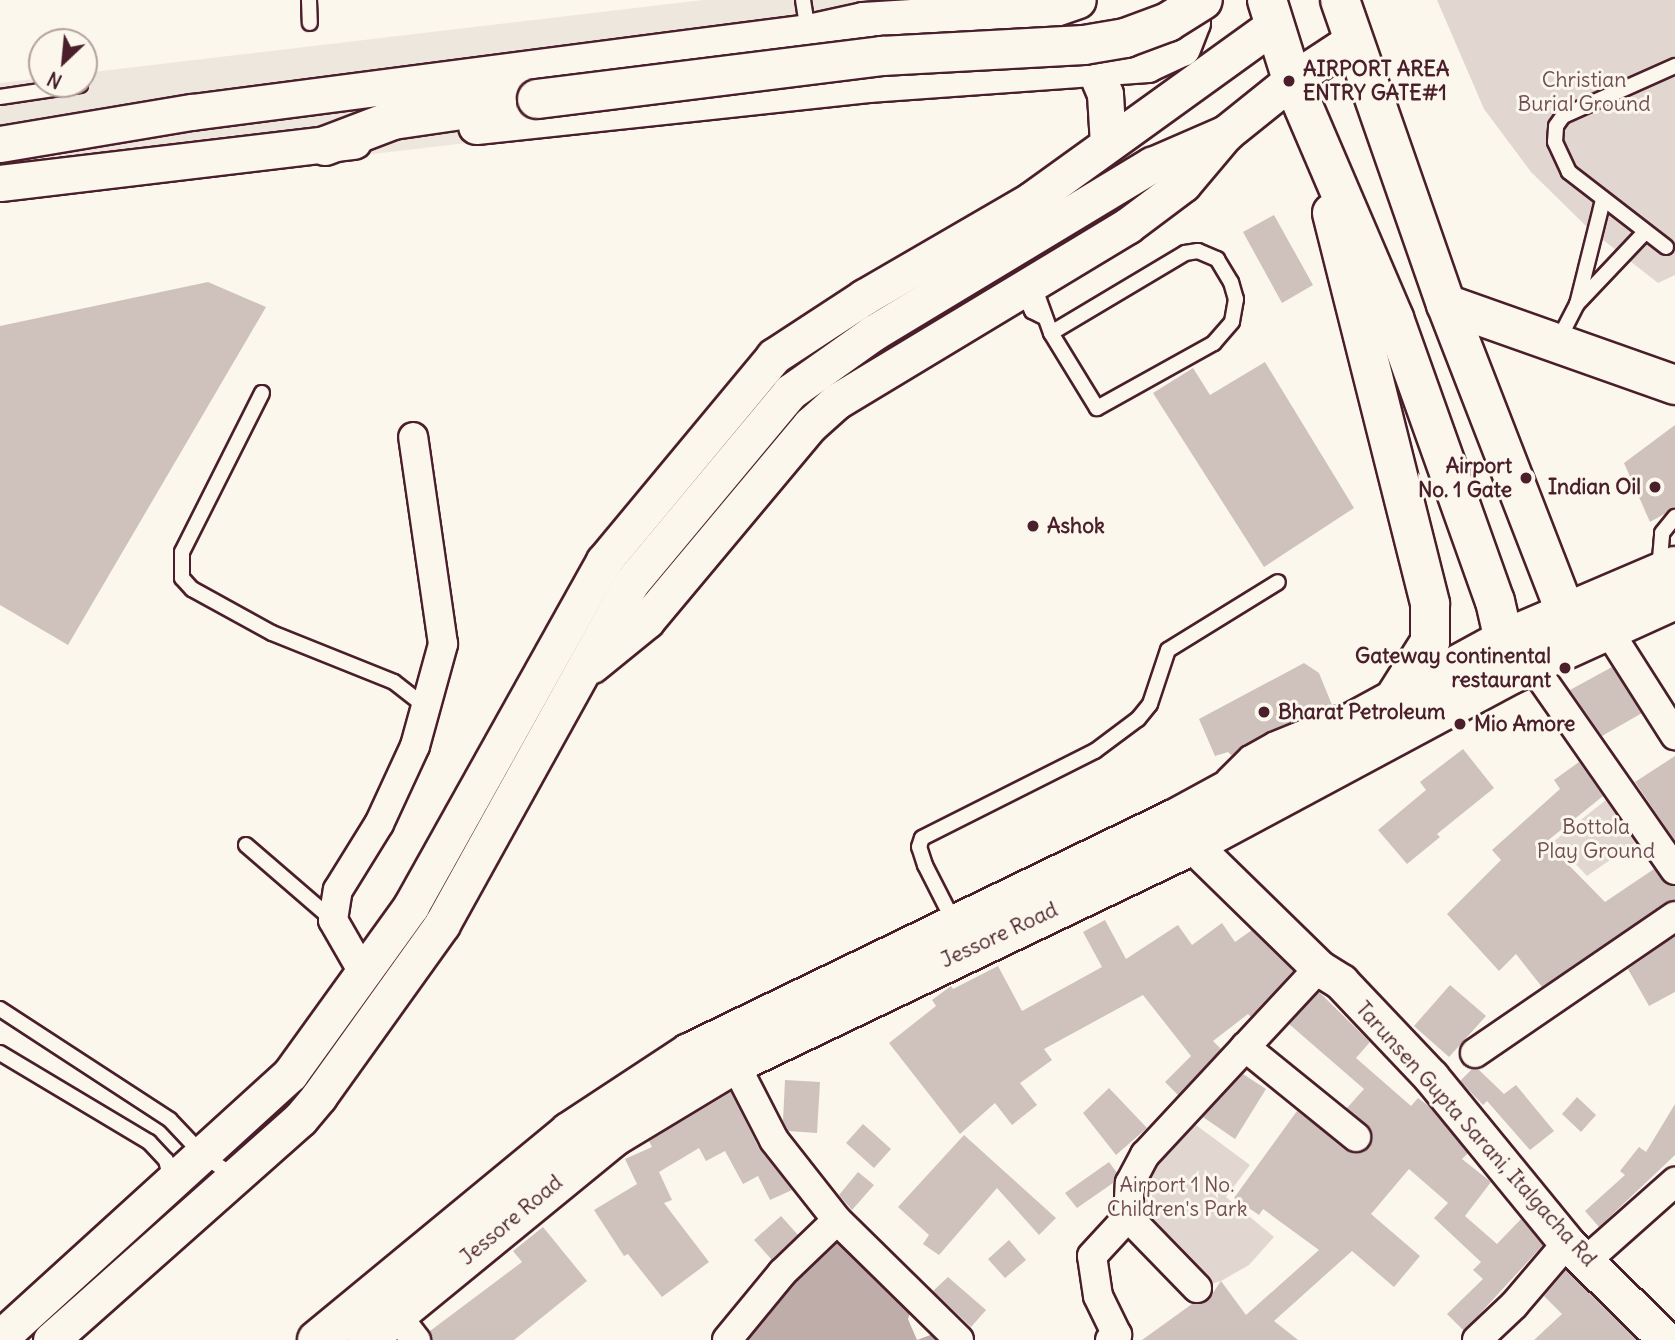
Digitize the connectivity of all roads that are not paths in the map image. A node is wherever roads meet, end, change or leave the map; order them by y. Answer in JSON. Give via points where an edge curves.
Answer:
{"nodes":[{"id":1,"x":309,"y":0,"type":"edge"},
{"id":2,"x":1078,"y":0,"type":"edge"},
{"id":3,"x":1189,"y":0,"type":"edge"},
{"id":4,"x":1203,"y":0,"type":"edge"},
{"id":5,"x":1340,"y":0,"type":"edge"},
{"id":6,"x":975,"y":7,"type":"edge"},
{"id":7,"x":1270,"y":13,"type":"edge"},
{"id":8,"x":805,"y":16,"type":"edge"},
{"id":9,"x":310,"y":23,"type":"dead end"},
{"id":10,"x":1353,"y":40,"type":"junction"},
{"id":11,"x":1675,"y":66,"type":"edge"},
{"id":12,"x":1094,"y":68,"type":"junction"},
{"id":13,"x":1292,"y":80,"type":"junction"},
{"id":14,"x":28,"y":93,"type":"edge"},
{"id":15,"x":0,"y":97,"type":"edge"},
{"id":16,"x":1226,"y":133,"type":"junction"},
{"id":17,"x":1108,"y":144,"type":"junction"},
{"id":18,"x":0,"y":145,"type":"edge"},
{"id":19,"x":325,"y":146,"type":"junction"},
{"id":20,"x":1334,"y":173,"type":"junction"},
{"id":21,"x":0,"y":183,"type":"edge"},
{"id":22,"x":1603,"y":200,"type":"junction"},
{"id":23,"x":1645,"y":232,"type":"junction"},
{"id":24,"x":1666,"y":247,"type":"dead end"},
{"id":25,"x":1026,"y":285,"type":"junction"},
{"id":26,"x":1446,"y":304,"type":"junction"},
{"id":27,"x":1577,"y":304,"type":"junction"},
{"id":28,"x":1051,"y":333,"type":"junction"},
{"id":29,"x":1557,"y":344,"type":"junction"},
{"id":30,"x":1675,"y":385,"type":"edge"},
{"id":31,"x":262,"y":393,"type":"dead end"},
{"id":32,"x":413,"y":437,"type":"dead end"},
{"id":33,"x":1675,"y":517,"type":"edge"},
{"id":34,"x":1670,"y":579,"type":"edge"},
{"id":35,"x":1278,"y":582,"type":"dead end"},
{"id":36,"x":1583,"y":628,"type":"junction"},
{"id":37,"x":1516,"y":659,"type":"junction"},
{"id":38,"x":576,"y":678,"type":"junction"},
{"id":39,"x":426,"y":707,"type":"junction"},
{"id":40,"x":1378,"y":709,"type":"junction"},
{"id":41,"x":1675,"y":734,"type":"edge"},
{"id":42,"x":246,"y":845,"type":"dead end"},
{"id":43,"x":1193,"y":845,"type":"junction"},
{"id":44,"x":1675,"y":870,"type":"edge"},
{"id":45,"x":1675,"y":916,"type":"edge"},
{"id":46,"x":333,"y":920,"type":"junction"},
{"id":47,"x":955,"y":925,"type":"junction"},
{"id":48,"x":1319,"y":968,"type":"junction"},
{"id":49,"x":364,"y":974,"type":"junction"},
{"id":50,"x":0,"y":1009,"type":"edge"},
{"id":51,"x":1245,"y":1047,"type":"junction"},
{"id":52,"x":0,"y":1053,"type":"edge"},
{"id":53,"x":1475,"y":1053,"type":"dead end"},
{"id":54,"x":735,"y":1064,"type":"junction"},
{"id":55,"x":1356,"y":1136,"type":"dead end"},
{"id":56,"x":204,"y":1156,"type":"junction"},
{"id":57,"x":234,"y":1176,"type":"junction"},
{"id":58,"x":1675,"y":1182,"type":"edge"},
{"id":59,"x":172,"y":1185,"type":"junction"},
{"id":60,"x":1128,"y":1217,"type":"junction"},
{"id":61,"x":838,"y":1220,"type":"junction"},
{"id":62,"x":1577,"y":1252,"type":"junction"},
{"id":63,"x":1197,"y":1288,"type":"dead end"},
{"id":64,"x":1662,"y":1327,"type":"edge"},
{"id":65,"x":406,"y":1328,"type":"edge"},
{"id":66,"x":0,"y":1338,"type":"edge"},
{"id":67,"x":51,"y":1340,"type":"edge"},
{"id":68,"x":317,"y":1340,"type":"edge"},
{"id":69,"x":366,"y":1340,"type":"edge"},
{"id":70,"x":727,"y":1340,"type":"edge"},
{"id":71,"x":959,"y":1340,"type":"edge"},
{"id":72,"x":1110,"y":1340,"type":"edge"},
{"id":73,"x":1477,"y":1340,"type":"edge"}],
"edges":[{"from":1,"to":9,"type":"lane"},
{"from":2,"to":6,"type":"street","via":[[1038,14]]},
{"from":3,"to":12,"type":"street","via":[[1192,22],[1182,48],[1147,64]]},
{"from":4,"to":19,"type":"main road","bridge":true,"via":[[1168,22],[1125,38],[1084,45],[881,56],[537,99],[393,120]]},
{"from":5,"to":10,"type":"main road"},
{"from":6,"to":8,"type":"street","via":[[863,20]]},
{"from":7,"to":13,"type":"main road"},
{"from":7,"to":17,"type":"street"},
{"from":8,"to":18,"type":"street"},
{"from":10,"to":13,"type":"street"},
{"from":10,"to":26,"type":"main road"},
{"from":11,"to":22,"type":"lane","via":[[1574,110],[1556,126],[1560,158],[1569,172]]},
{"from":12,"to":17,"type":"street","via":[[1105,94]]},
{"from":12,"to":19,"type":"street","via":[[868,83]]},
{"from":13,"to":16,"type":"street"},
{"from":13,"to":20,"type":"main road"},
{"from":14,"to":15,"type":"lane"},
{"from":16,"to":25,"type":"street","via":[[1173,192]]},
{"from":16,"to":38,"type":"street","via":[[1152,165],[809,375],[651,555]]},
{"from":17,"to":49,"type":"street","via":[[1031,200],[798,338],[756,375],[604,561],[411,906]]},
{"from":19,"to":21,"type":"street"},
{"from":20,"to":37,"type":"main road","via":[[1440,446]]},
{"from":20,"to":40,"type":"main road","via":[[1338,247],[1381,398],[1431,612],[1425,655]]},
{"from":22,"to":23,"type":"lane"},
{"from":22,"to":27,"type":"lane"},
{"from":23,"to":24,"type":"lane"},
{"from":23,"to":27,"type":"lane"},
{"from":25,"to":28,"type":"lane","via":[[1044,303],[1042,316]]},
{"from":25,"to":38,"type":"street","via":[[836,401],[810,425],[646,621]]},
{"from":26,"to":29,"type":"main road"},
{"from":26,"to":36,"type":"main road"},
{"from":27,"to":29,"type":"lane"},
{"from":28,"to":28,"type":"lane","via":[[1185,253],[1198,251],[1217,259],[1236,299],[1232,322],[1214,343],[1097,408]]},
{"from":29,"to":30,"type":"main road"},
{"from":31,"to":39,"type":"lane","via":[[182,552],[182,578],[192,589],[272,633],[394,682]]},
{"from":32,"to":39,"type":"street","via":[[443,644]]},
{"from":33,"to":34,"type":"lane","via":[[1662,533]]},
{"from":34,"to":36,"type":"main road"},
{"from":35,"to":47,"type":"lane","via":[[1168,650],[1150,704],[1138,719],[1095,751],[922,838],[919,847],[925,865]]},
{"from":36,"to":37,"type":"main road"},
{"from":36,"to":41,"type":"street"},
{"from":37,"to":40,"type":"main road","name":"Jessore Road"},
{"from":37,"to":43,"type":"main road","name":"Jessore Road"},
{"from":37,"to":44,"type":"street"},
{"from":38,"to":57,"type":"street","via":[[442,924],[413,968],[300,1119]]},
{"from":39,"to":46,"type":"street","via":[[415,746],[379,824],[338,890]]},
{"from":40,"to":47,"type":"main road","name":"Jessore Road","via":[[1219,795]]},
{"from":42,"to":46,"type":"lane"},
{"from":43,"to":48,"type":"street","name":"Tarunsen Gupta Sarani, Italgacha Rd"},
{"from":43,"to":54,"type":"main road","name":"Jessore Road"},
{"from":45,"to":53,"type":"street"},
{"from":46,"to":49,"type":"street"},
{"from":47,"to":68,"type":"main road","name":"Jessore Road","via":[[734,1030],[633,1087],[569,1132]]},
{"from":48,"to":51,"type":"street"},
{"from":48,"to":62,"type":"street","name":"Tarunsen Gupta Sarani, Italgacha Rd","via":[[1341,982],[1431,1077]]},
{"from":49,"to":56,"type":"street","via":[[290,1074]]},
{"from":50,"to":56,"type":"lane","via":[[170,1120]]},
{"from":51,"to":55,"type":"street"},
{"from":51,"to":60,"type":"street","via":[[1145,1155],[1130,1183]]},
{"from":52,"to":59,"type":"lane","via":[[149,1142],[166,1160]]},
{"from":54,"to":61,"type":"street","via":[[774,1140]]},
{"from":54,"to":65,"type":"main road","name":"Jessore Road","via":[[614,1136]]},
{"from":56,"to":57,"type":"lane"},
{"from":56,"to":59,"type":"street"},
{"from":57,"to":67,"type":"street"},
{"from":58,"to":62,"type":"street"},
{"from":59,"to":66,"type":"street"},
{"from":60,"to":63,"type":"street"},
{"from":60,"to":72,"type":"street","via":[[1092,1256],[1097,1296],[1117,1335]]},
{"from":61,"to":70,"type":"street","via":[[782,1273]]},
{"from":61,"to":71,"type":"street"},
{"from":62,"to":64,"type":"street","name":"Tarunsen Gupta Sarani, Italgacha Rd"},
{"from":62,"to":73,"type":"street"},
{"from":65,"to":69,"type":"main road","name":"Jessore Road"}]}
